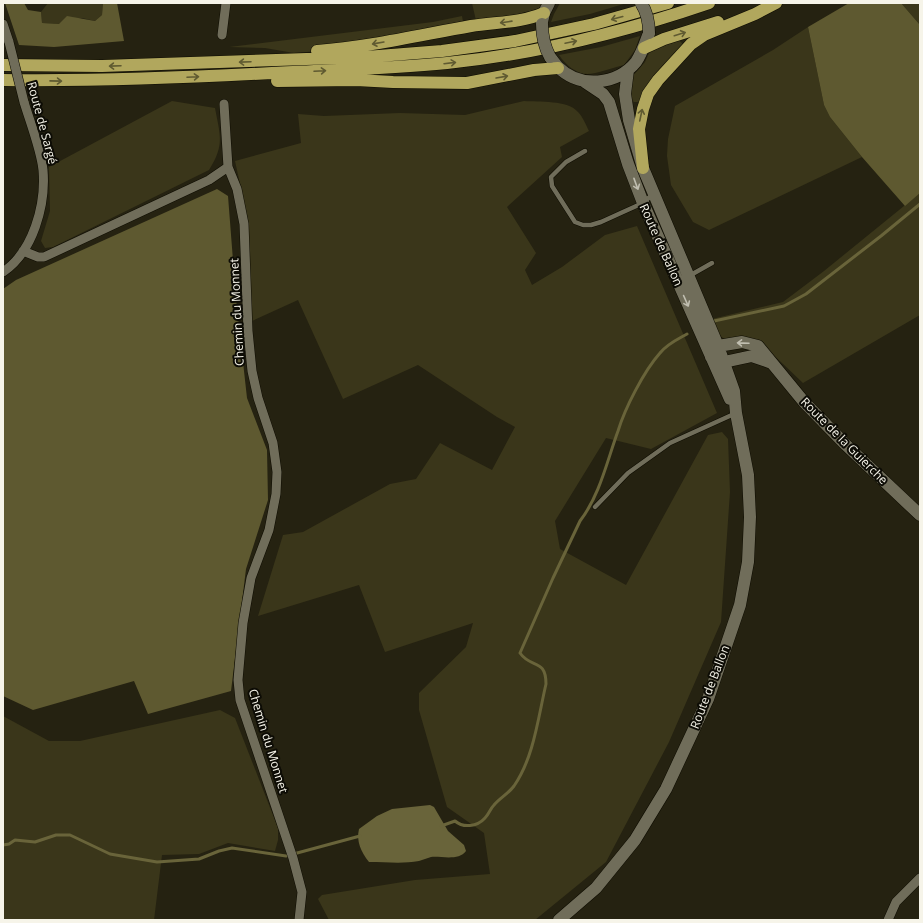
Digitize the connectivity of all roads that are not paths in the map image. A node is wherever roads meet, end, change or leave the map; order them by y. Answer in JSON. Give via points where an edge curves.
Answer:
{"nodes":[{"id":1,"x":226,"y":3,"type":"edge"},
{"id":2,"x":641,"y":3,"type":"edge"},
{"id":3,"x":668,"y":3,"type":"edge"},
{"id":4,"x":709,"y":3,"type":"edge"},
{"id":5,"x":773,"y":4,"type":"edge"},
{"id":6,"x":545,"y":13,"type":"edge"},
{"id":7,"x":3,"y":24,"type":"edge"},
{"id":8,"x":222,"y":35,"type":"dead end"},
{"id":9,"x":644,"y":48,"type":"junction"},
{"id":10,"x":284,"y":60,"type":"junction"},
{"id":11,"x":3,"y":65,"type":"edge"},
{"id":12,"x":558,"y":68,"type":"junction"},
{"id":13,"x":628,"y":70,"type":"junction"},
{"id":14,"x":253,"y":74,"type":"junction"},
{"id":15,"x":3,"y":80,"type":"edge"},
{"id":16,"x":584,"y":82,"type":"junction"},
{"id":17,"x":224,"y":104,"type":"dead end"},
{"id":18,"x":585,"y":151,"type":"dead end"},
{"id":19,"x":228,"y":167,"type":"junction"},
{"id":20,"x":642,"y":168,"type":"junction"},
{"id":21,"x":653,"y":194,"type":"junction"},
{"id":22,"x":643,"y":204,"type":"junction"},
{"id":23,"x":23,"y":251,"type":"junction"},
{"id":24,"x":712,"y":264,"type":"dead end"},
{"id":25,"x":3,"y":272,"type":"edge"},
{"id":26,"x":683,"y":279,"type":"junction"},
{"id":27,"x":718,"y":346,"type":"junction"},
{"id":28,"x":711,"y":357,"type":"junction"},
{"id":29,"x":724,"y":362,"type":"junction"},
{"id":30,"x":772,"y":363,"type":"junction"},
{"id":31,"x":736,"y":413,"type":"junction"},
{"id":32,"x":595,"y":507,"type":"dead end"},
{"id":33,"x":920,"y":516,"type":"edge"},
{"id":34,"x":920,"y":878,"type":"edge"},
{"id":35,"x":299,"y":920,"type":"edge"},
{"id":36,"x":559,"y":920,"type":"edge"},
{"id":37,"x":888,"y":920,"type":"edge"}],
"edges":[{"from":1,"to":8,"type":"street"},
{"from":2,"to":9,"type":"main road","bridge":true,"via":[[649,23]]},
{"from":3,"to":10,"type":"highway","one_way":true,"via":[[594,24],[515,41],[434,52]]},
{"from":14,"to":4,"type":"highway","one_way":true,"via":[[403,67],[520,53],[599,36]]},
{"from":9,"to":5,"type":"highway","one_way":true,"via":[[664,39]]},
{"from":20,"to":5,"type":"highway","one_way":true,"via":[[638,129],[648,94],[658,80],[691,44],[704,35]]},
{"from":6,"to":10,"type":"highway","one_way":true,"via":[[533,18],[470,26],[346,49],[294,53]]},
{"from":6,"to":12,"type":"main road","bridge":true,"via":[[542,34],[545,48]]},
{"from":7,"to":23,"type":"street","name":"Route de Sargé","bridge":true,"via":[[43,170],[42,201],[34,233]]},
{"from":9,"to":13,"type":"main road"},
{"from":10,"to":11,"type":"highway","one_way":true,"via":[[102,66]]},
{"from":14,"to":12,"type":"highway","one_way":true,"via":[[263,81],[467,83]]},
{"from":12,"to":16,"type":"main road","name":"Route de Ballon"},
{"from":13,"to":16,"type":"main road","via":[[611,79]]},
{"from":13,"to":20,"type":"main road","name":"Route de Ballon","via":[[625,94]]},
{"from":15,"to":14,"type":"highway","one_way":true,"via":[[61,81]]},
{"from":16,"to":22,"type":"main road","name":"Route de Ballon","one_way":true,"via":[[603,94],[609,102]]},
{"from":17,"to":19,"type":"street","name":"Chemin du Monnet"},
{"from":18,"to":22,"type":"lane","via":[[566,162],[551,177],[552,186],[575,222],[591,225]]},
{"from":19,"to":23,"type":"street","via":[[208,180],[44,257]]},
{"from":19,"to":35,"type":"street","name":"Chemin du Monnet","via":[[237,189],[244,224],[252,371],[273,443],[277,472],[276,494],[269,530],[251,578],[243,623],[240,700],[302,892]]},
{"from":20,"to":21,"type":"main road","name":"Route de Ballon"},
{"from":21,"to":22,"type":"lane"},
{"from":21,"to":26,"type":"main road","name":"Route de Ballon"},
{"from":22,"to":26,"type":"main road","name":"Route de Ballon"},
{"from":23,"to":25,"type":"street","name":"Route de Sargé"},
{"from":24,"to":26,"type":"lane"},
{"from":26,"to":27,"type":"main road","name":"Route de Ballon"},
{"from":26,"to":28,"type":"main road","name":"Route de Ballon","one_way":true},
{"from":27,"to":28,"type":"main road"},
{"from":27,"to":29,"type":"main road","name":"Route de Ballon"},
{"from":30,"to":27,"type":"main road","name":"Route de la Guierche","one_way":true,"via":[[758,346],[742,342]]},
{"from":28,"to":29,"type":"main road"},
{"from":28,"to":31,"type":"main road","name":"Route de Ballon"},
{"from":29,"to":30,"type":"main road","via":[[752,356]]},
{"from":29,"to":31,"type":"main road","name":"Route de Ballon","via":[[734,391]]},
{"from":30,"to":33,"type":"main road","name":"Route de la Guierche","via":[[804,402]]},
{"from":31,"to":32,"type":"lane","via":[[670,443],[628,473]]},
{"from":31,"to":36,"type":"main road","name":"Route de Ballon","via":[[748,475],[748,562],[740,605],[708,699],[666,789],[635,840],[596,888]]},
{"from":34,"to":37,"type":"street","via":[[896,902]]}]}
